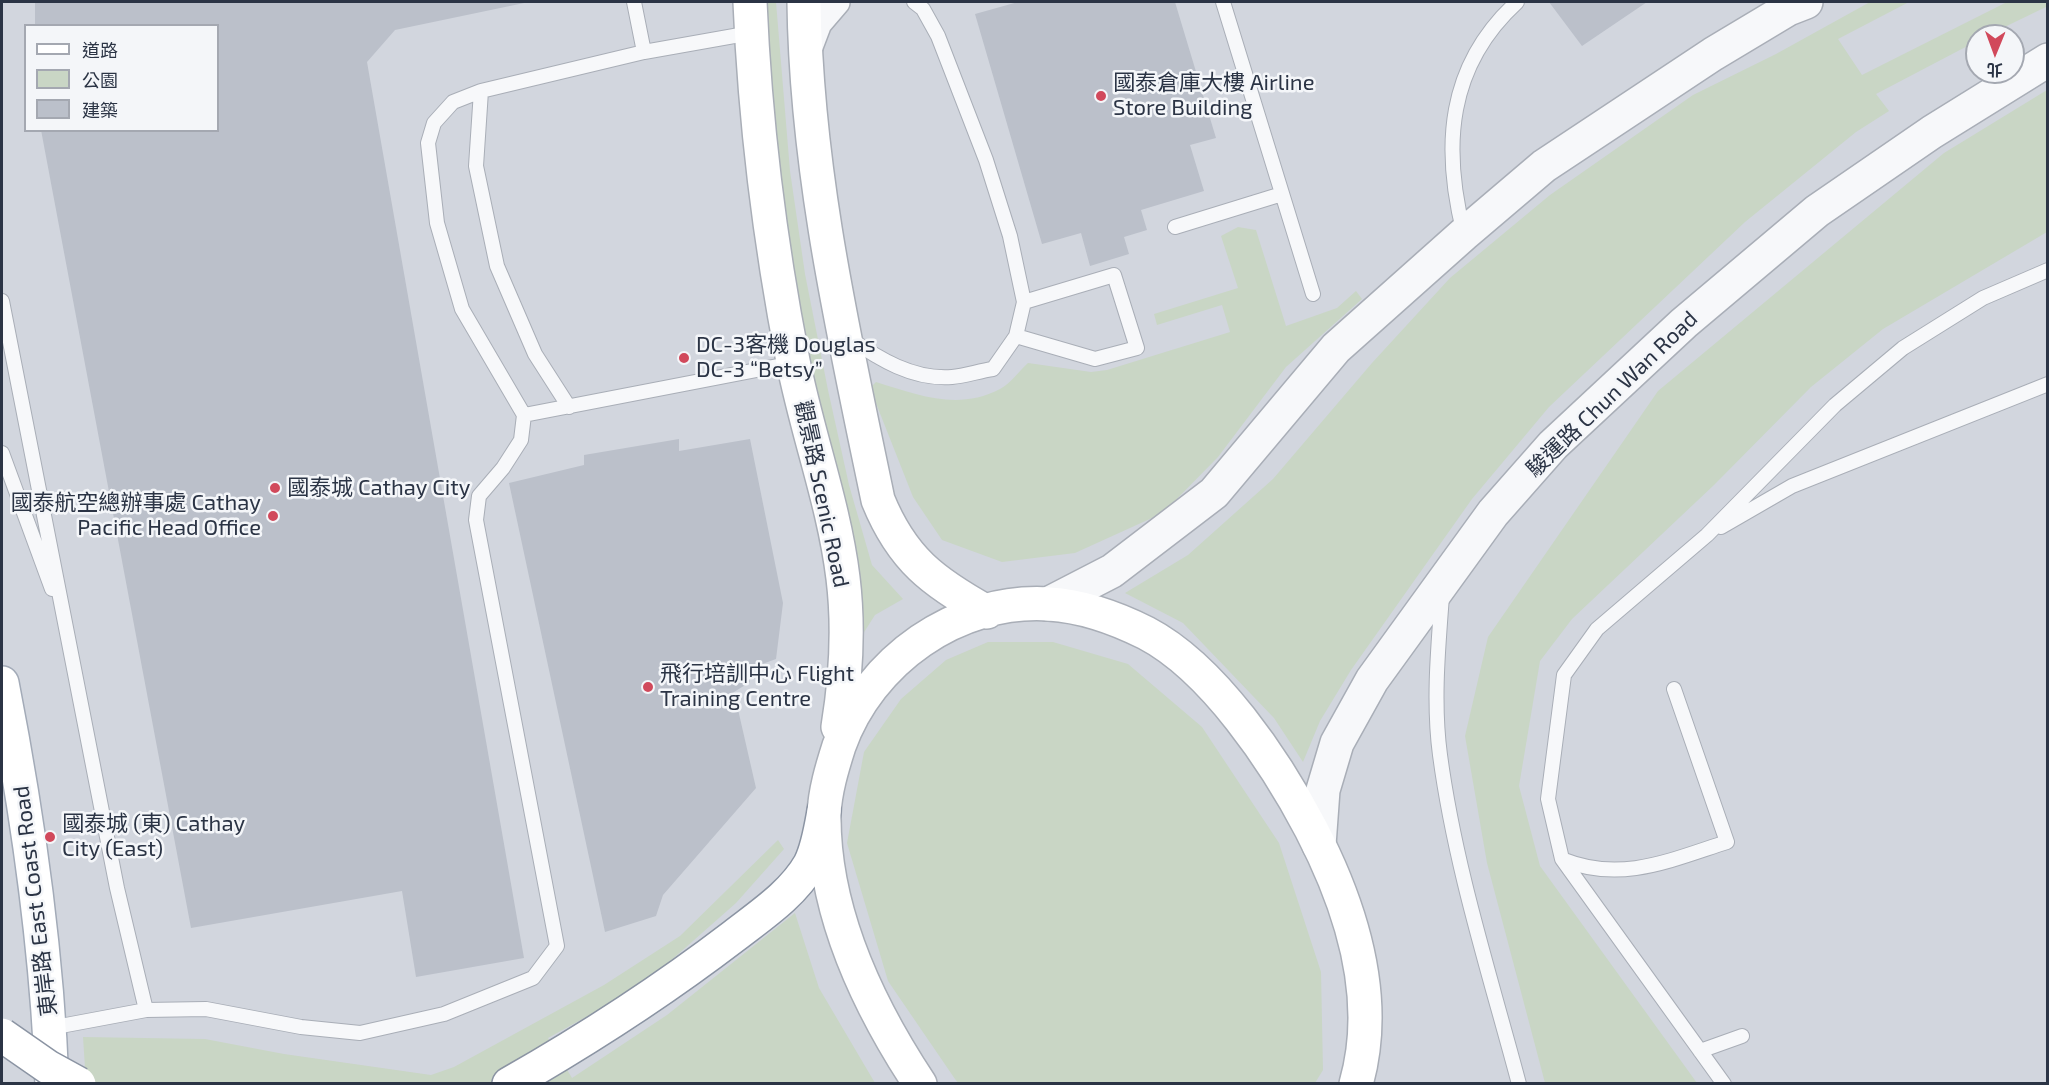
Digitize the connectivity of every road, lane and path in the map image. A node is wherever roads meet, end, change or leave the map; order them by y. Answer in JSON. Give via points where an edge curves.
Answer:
{"nodes":[{"id":1,"x":634,"y":2,"type":"edge"},
{"id":2,"x":804,"y":2,"type":"edge"},
{"id":3,"x":836,"y":2,"type":"edge"},
{"id":4,"x":914,"y":2,"type":"edge"},
{"id":5,"x":1223,"y":2,"type":"edge"},
{"id":6,"x":1516,"y":2,"type":"edge"},
{"id":7,"x":1806,"y":2,"type":"edge"},
{"id":8,"x":750,"y":17,"type":"edge"},
{"id":9,"x":644,"y":52,"type":"junction"},
{"id":10,"x":805,"y":59,"type":"junction"},
{"id":11,"x":2048,"y":60,"type":"edge"},
{"id":12,"x":481,"y":91,"type":"junction"},
{"id":13,"x":1282,"y":194,"type":"junction"},
{"id":14,"x":1175,"y":227,"type":"dead end"},
{"id":15,"x":1464,"y":234,"type":"junction"},
{"id":16,"x":2048,"y":270,"type":"edge"},
{"id":17,"x":1313,"y":294,"type":"dead end"},
{"id":18,"x":2,"y":301,"type":"edge"},
{"id":19,"x":1024,"y":302,"type":"junction"},
{"id":20,"x":845,"y":335,"type":"junction"},
{"id":21,"x":1016,"y":336,"type":"junction"},
{"id":22,"x":793,"y":363,"type":"junction"},
{"id":23,"x":2048,"y":384,"type":"edge"},
{"id":24,"x":569,"y":406,"type":"junction"},
{"id":25,"x":524,"y":415,"type":"junction"},
{"id":26,"x":2,"y":453,"type":"edge"},
{"id":27,"x":1707,"y":535,"type":"junction"},
{"id":28,"x":1443,"y":582,"type":"junction"},
{"id":29,"x":1048,"y":604,"type":"junction"},
{"id":30,"x":987,"y":612,"type":"junction"},
{"id":31,"x":63,"y":615,"type":"junction"},
{"id":32,"x":2,"y":683,"type":"edge"},
{"id":33,"x":1674,"y":689,"type":"dead end"},
{"id":34,"x":830,"y":773,"type":"junction"},
{"id":35,"x":824,"y":811,"type":"junction"},
{"id":36,"x":1319,"y":845,"type":"junction"},
{"id":37,"x":1562,"y":859,"type":"junction"},
{"id":38,"x":146,"y":1010,"type":"junction"},
{"id":39,"x":50,"y":1028,"type":"junction"},
{"id":40,"x":2,"y":1035,"type":"edge"},
{"id":41,"x":1742,"y":1036,"type":"dead end"},
{"id":42,"x":1700,"y":1051,"type":"junction"},
{"id":43,"x":52,"y":1083,"type":"edge"},
{"id":44,"x":79,"y":1083,"type":"edge"},
{"id":45,"x":509,"y":1083,"type":"edge"},
{"id":46,"x":920,"y":1083,"type":"edge"},
{"id":47,"x":1356,"y":1083,"type":"edge"},
{"id":48,"x":1519,"y":1083,"type":"edge"},
{"id":49,"x":1724,"y":1083,"type":"edge"}],
"edges":[{"from":1,"to":9,"type":"lane"},
{"from":2,"to":10,"type":"main road"},
{"from":3,"to":10,"type":"street","via":[[818,23]]},
{"from":4,"to":19,"type":"lane","via":[[923,9],[938,36],[986,160],[1010,236]]},
{"from":5,"to":13,"type":"lane"},
{"from":6,"to":15,"type":"lane","via":[[1487,36],[1459,95],[1450,159]]},
{"from":7,"to":15,"type":"street","via":[[1713,54],[1544,166]]},
{"from":8,"to":9,"type":"lane"},
{"from":8,"to":22,"type":"main road","name":"觀景路 Scenic Road","via":[[772,237]]},
{"from":9,"to":12,"type":"lane"},
{"from":10,"to":20,"type":"main road","via":[[825,230]]},
{"from":11,"to":28,"type":"street","name":"駿運路 Chun Wan Road","via":[[1932,132],[1817,211],[1684,322],[1553,445],[1493,513]]},
{"from":12,"to":24,"type":"lane","via":[[476,166],[497,266],[535,354]]},
{"from":12,"to":25,"type":"lane","via":[[453,102],[434,123],[428,143],[437,223],[462,309]]},
{"from":13,"to":14,"type":"lane"},
{"from":13,"to":17,"type":"lane"},
{"from":15,"to":29,"type":"street","via":[[1336,348],[1214,493],[1112,571]]},
{"from":16,"to":27,"type":"lane","via":[[1983,298],[1903,348],[1835,405]]},
{"from":18,"to":31,"type":"lane"},
{"from":19,"to":21,"type":"lane"},
{"from":19,"to":21,"type":"lane","via":[[1114,275],[1137,348],[1095,359]]},
{"from":20,"to":21,"type":"lane","via":[[914,374],[951,377],[993,369]]},
{"from":20,"to":30,"type":"main road","via":[[878,500],[890,529],[928,574],[950,592]]},
{"from":22,"to":24,"type":"lane"},
{"from":22,"to":34,"type":"main road","name":"觀景路 Scenic Road","via":[[843,577],[843,692]]},
{"from":23,"to":27,"type":"lane","via":[[1792,486]]},
{"from":24,"to":25,"type":"lane"},
{"from":25,"to":38,"type":"lane","via":[[521,440],[479,496],[476,520],[556,946],[533,978],[444,1014],[360,1034],[206,1009]]},
{"from":26,"to":31,"type":"lane"},
{"from":27,"to":37,"type":"lane","via":[[1597,629],[1564,675],[1548,799]]},
{"from":28,"to":36,"type":"street","name":"駿運路 Chun Wan Road","via":[[1372,680],[1337,743],[1323,790]]},
{"from":28,"to":48,"type":"lane","via":[[1436,703],[1440,755],[1462,875]]},
{"from":29,"to":30,"type":"main road"},
{"from":29,"to":36,"type":"main road","via":[[1114,619],[1147,634],[1199,674],[1278,771]]},
{"from":30,"to":34,"type":"main road","via":[[937,631],[886,668],[858,705]]},
{"from":31,"to":38,"type":"lane","via":[[117,888]]},
{"from":32,"to":39,"type":"main road","name":"東岸路 East Coast Road","via":[[36,880]]},
{"from":33,"to":37,"type":"lane","via":[[1727,842],[1637,869],[1586,869]]},
{"from":34,"to":35,"type":"main road"},
{"from":35,"to":45,"type":"main road","via":[[810,863],[773,905],[628,1014]]},
{"from":35,"to":46,"type":"main road","via":[[826,857],[834,902],[858,971],[891,1040]]},
{"from":36,"to":47,"type":"main road","via":[[1351,929],[1366,993]]},
{"from":37,"to":42,"type":"lane"},
{"from":38,"to":39,"type":"lane"},
{"from":39,"to":43,"type":"main road","name":"東岸路 East Coast Road"},
{"from":40,"to":44,"type":"main road","bridge":true},
{"from":41,"to":42,"type":"lane"},
{"from":42,"to":49,"type":"lane"}]}
